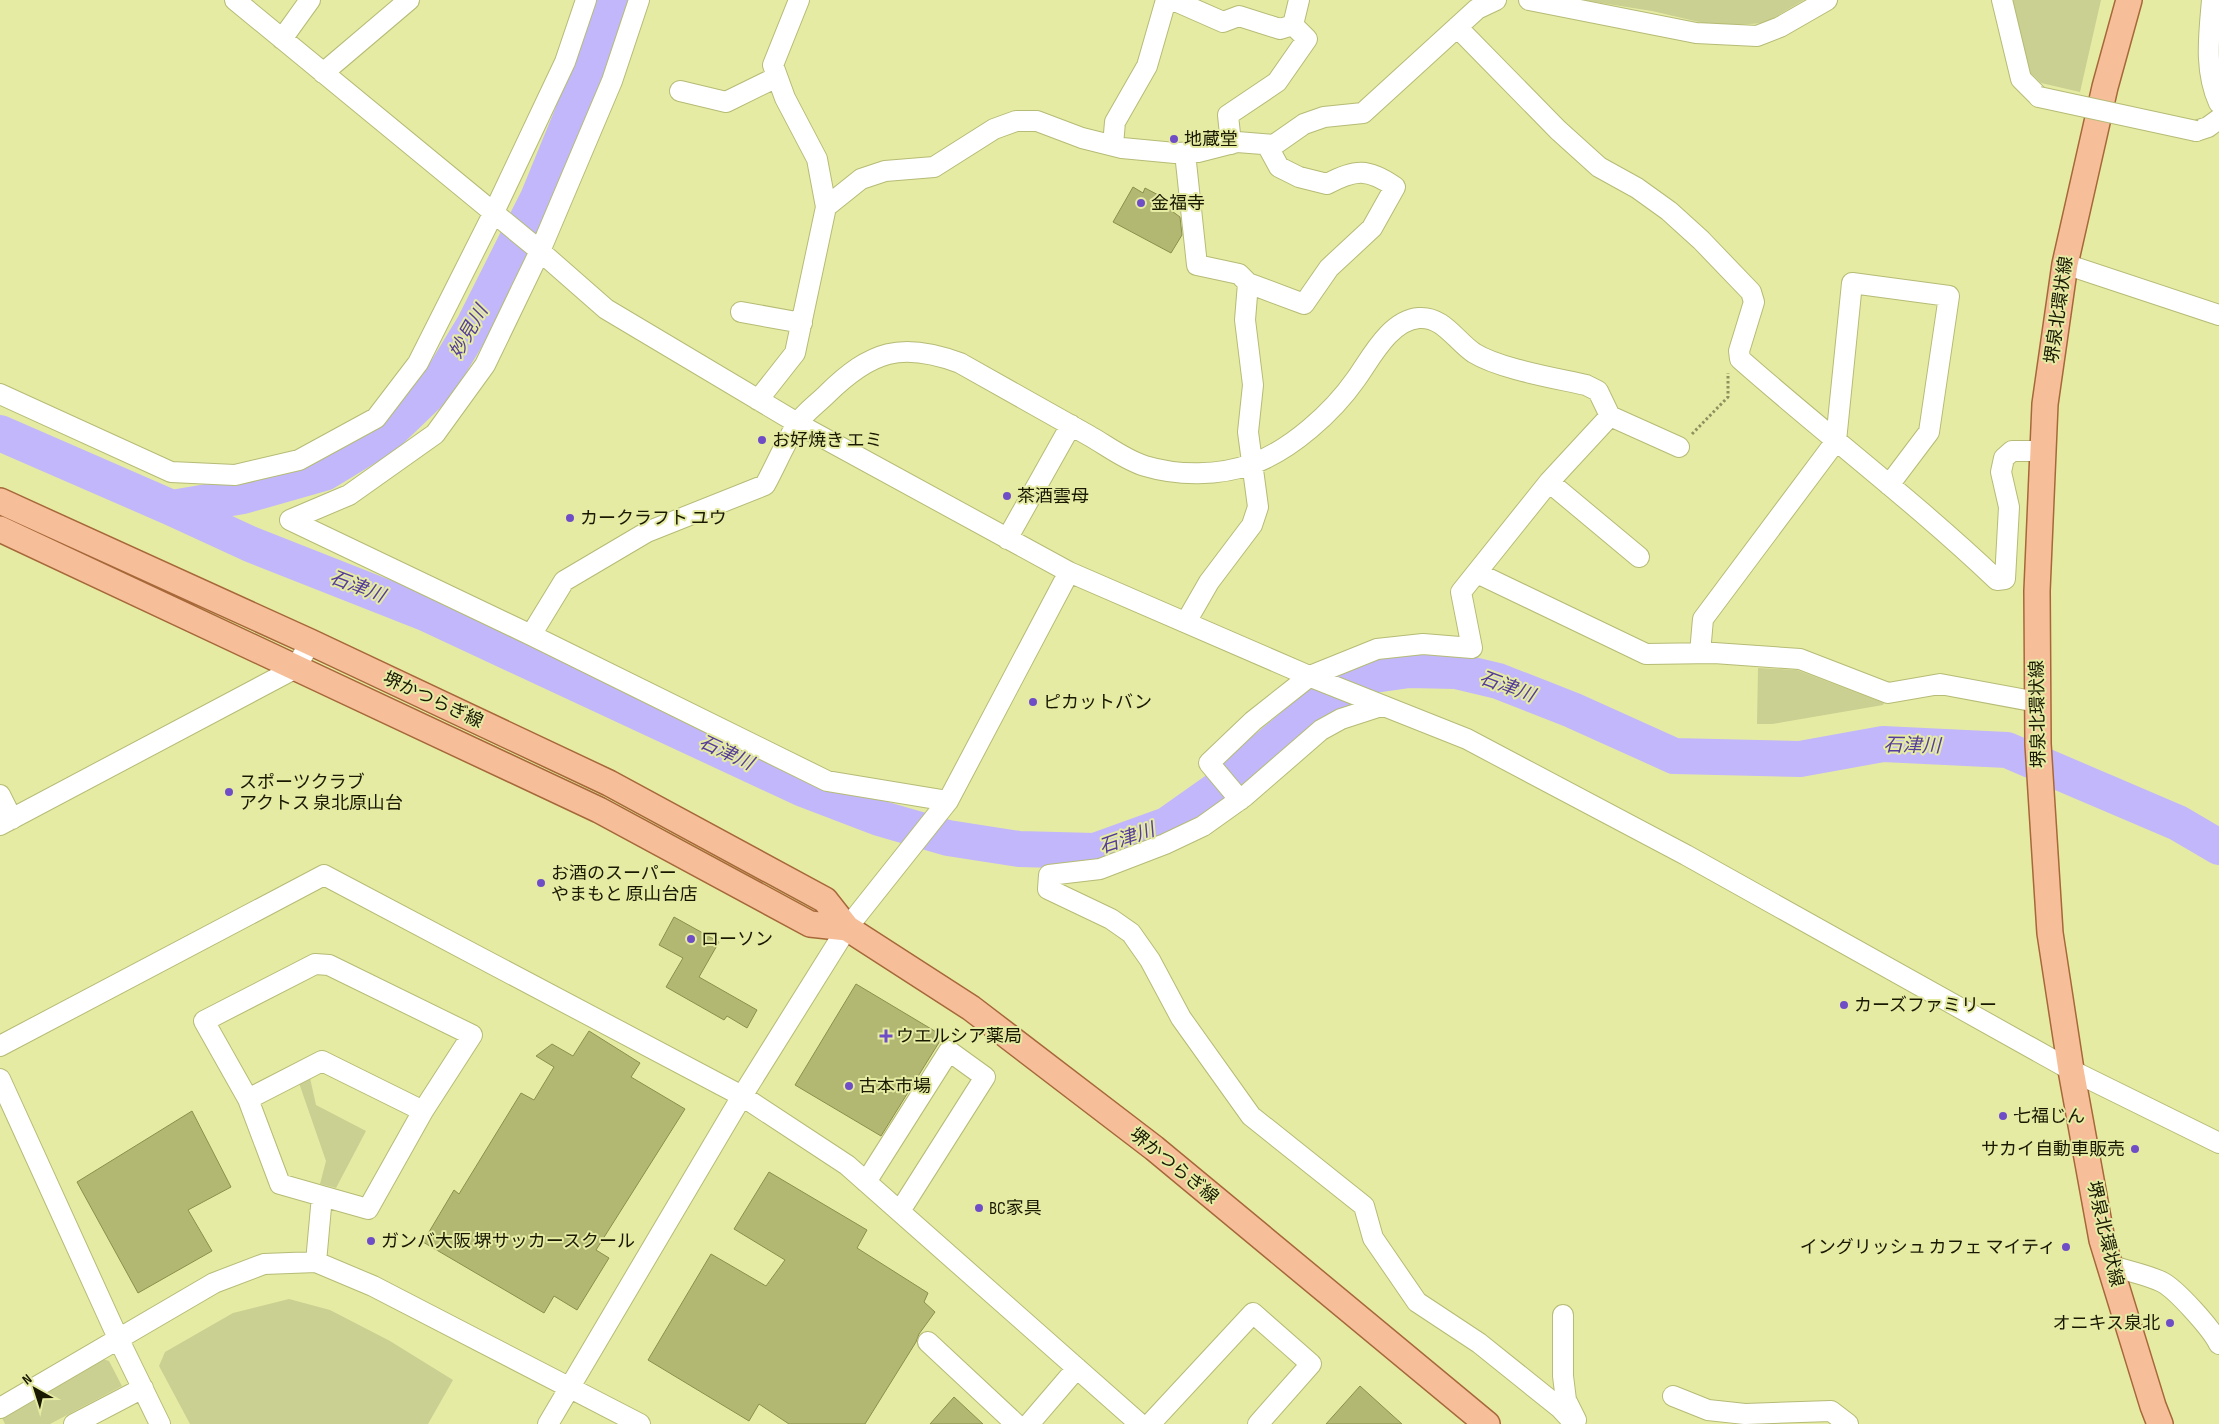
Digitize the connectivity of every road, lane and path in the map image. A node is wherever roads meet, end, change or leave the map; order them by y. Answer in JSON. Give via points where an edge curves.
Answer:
{"nodes":[{"id":1,"x":235,"y":0,"type":"edge"},
{"id":2,"x":310,"y":0,"type":"edge"},
{"id":3,"x":410,"y":0,"type":"edge"},
{"id":4,"x":586,"y":0,"type":"edge"},
{"id":5,"x":639,"y":0,"type":"edge"},
{"id":6,"x":798,"y":0,"type":"edge"},
{"id":7,"x":1166,"y":0,"type":"edge"},
{"id":8,"x":1173,"y":0,"type":"edge"},
{"id":9,"x":1299,"y":0,"type":"edge"},
{"id":10,"x":1496,"y":0,"type":"edge"},
{"id":11,"x":1529,"y":0,"type":"edge"},
{"id":12,"x":1827,"y":0,"type":"edge"},
{"id":13,"x":2002,"y":0,"type":"edge"},
{"id":14,"x":2130,"y":0,"type":"edge"},
{"id":15,"x":2212,"y":0,"type":"edge"},
{"id":16,"x":1293,"y":26,"type":"junction"},
{"id":17,"x":1457,"y":27,"type":"junction"},
{"id":18,"x":282,"y":39,"type":"junction"},
{"id":19,"x":324,"y":73,"type":"junction"},
{"id":20,"x":777,"y":77,"type":"junction"},
{"id":21,"x":680,"y":92,"type":"dead end"},
{"id":22,"x":2219,"y":103,"type":"edge"},
{"id":23,"x":2219,"y":119,"type":"edge"},
{"id":24,"x":1231,"y":144,"type":"junction"},
{"id":25,"x":1113,"y":145,"type":"junction"},
{"id":26,"x":1267,"y":145,"type":"junction"},
{"id":27,"x":1186,"y":153,"type":"junction"},
{"id":28,"x":826,"y":206,"type":"junction"},
{"id":29,"x":496,"y":214,"type":"junction"},
{"id":30,"x":536,"y":248,"type":"junction"},
{"id":31,"x":2064,"y":264,"type":"junction"},
{"id":32,"x":1248,"y":283,"type":"junction"},
{"id":33,"x":740,"y":312,"type":"dead end"},
{"id":34,"x":2219,"y":315,"type":"edge"},
{"id":35,"x":802,"y":323,"type":"junction"},
{"id":36,"x":1740,"y":359,"type":"junction"},
{"id":37,"x":0,"y":394,"type":"edge"},
{"id":38,"x":758,"y":400,"type":"junction"},
{"id":39,"x":1610,"y":416,"type":"junction"},
{"id":40,"x":798,"y":423,"type":"junction"},
{"id":41,"x":1071,"y":425,"type":"junction"},
{"id":42,"x":1836,"y":441,"type":"junction"},
{"id":43,"x":1679,"y":446,"type":"joint"},
{"id":44,"x":2044,"y":451,"type":"junction"},
{"id":45,"x":1252,"y":464,"type":"junction"},
{"id":46,"x":1548,"y":482,"type":"junction"},
{"id":47,"x":1889,"y":485,"type":"junction"},
{"id":48,"x":0,"y":501,"type":"edge"},
{"id":49,"x":0,"y":529,"type":"edge"},
{"id":50,"x":1007,"y":539,"type":"junction"},
{"id":51,"x":1639,"y":557,"type":"dead end"},
{"id":52,"x":1069,"y":572,"type":"junction"},
{"id":53,"x":1477,"y":572,"type":"junction"},
{"id":54,"x":1186,"y":622,"type":"junction"},
{"id":55,"x":530,"y":635,"type":"junction"},
{"id":56,"x":310,"y":642,"type":"junction"},
{"id":57,"x":1700,"y":653,"type":"junction"},
{"id":58,"x":296,"y":668,"type":"junction"},
{"id":59,"x":1313,"y":677,"type":"junction"},
{"id":60,"x":2037,"y":702,"type":"junction"},
{"id":61,"x":1379,"y":705,"type":"junction"},
{"id":62,"x":0,"y":795,"type":"edge"},
{"id":63,"x":1240,"y":800,"type":"junction"},
{"id":64,"x":943,"y":806,"type":"junction"},
{"id":65,"x":6,"y":822,"type":"edge"},
{"id":66,"x":847,"y":928,"type":"junction"},
{"id":67,"x":0,"y":1046,"type":"edge"},
{"id":68,"x":2072,"y":1070,"type":"junction"},
{"id":69,"x":0,"y":1079,"type":"edge"},
{"id":70,"x":742,"y":1096,"type":"junction"},
{"id":71,"x":248,"y":1098,"type":"junction"},
{"id":72,"x":423,"y":1111,"type":"junction"},
{"id":73,"x":2219,"y":1143,"type":"edge"},
{"id":74,"x":866,"y":1182,"type":"junction"},
{"id":75,"x":322,"y":1196,"type":"junction"},
{"id":76,"x":900,"y":1211,"type":"junction"},
{"id":77,"x":316,"y":1262,"type":"junction"},
{"id":78,"x":2110,"y":1265,"type":"junction"},
{"id":79,"x":1563,"y":1315,"type":"dead end"},
{"id":80,"x":118,"y":1338,"type":"junction"},
{"id":81,"x":928,"y":1342,"type":"dead end"},
{"id":82,"x":2219,"y":1344,"type":"edge"},
{"id":83,"x":1077,"y":1368,"type":"junction"},
{"id":84,"x":570,"y":1387,"type":"junction"},
{"id":85,"x":143,"y":1388,"type":"junction"},
{"id":86,"x":1673,"y":1396,"type":"dead end"},
{"id":87,"x":0,"y":1408,"type":"edge"},
{"id":88,"x":1744,"y":1419,"type":"edge"},
{"id":89,"x":74,"y":1424,"type":"edge"},
{"id":90,"x":160,"y":1424,"type":"edge"},
{"id":91,"x":548,"y":1424,"type":"edge"},
{"id":92,"x":640,"y":1424,"type":"edge"},
{"id":93,"x":1016,"y":1424,"type":"edge"},
{"id":94,"x":1029,"y":1424,"type":"edge"},
{"id":95,"x":1140,"y":1424,"type":"edge"},
{"id":96,"x":1150,"y":1424,"type":"edge"},
{"id":97,"x":1258,"y":1424,"type":"edge"},
{"id":98,"x":1487,"y":1424,"type":"edge"},
{"id":99,"x":1577,"y":1424,"type":"edge"},
{"id":100,"x":1848,"y":1424,"type":"edge"},
{"id":101,"x":2160,"y":1424,"type":"edge"}],
"edges":[{"from":1,"to":18,"type":"street"},
{"from":2,"to":18,"type":"street"},
{"from":3,"to":19,"type":"street"},
{"from":4,"to":29,"type":"street","via":[[564,62]]},
{"from":5,"to":30,"type":"street","via":[[612,81]]},
{"from":6,"to":20,"type":"street","via":[[773,65]]},
{"from":7,"to":25,"type":"street","via":[[1147,66],[1115,122]]},
{"from":8,"to":16,"type":"street","via":[[1223,22],[1239,16],[1280,29]]},
{"from":9,"to":16,"type":"street"},
{"from":10,"to":17,"type":"street","via":[[1477,10]]},
{"from":11,"to":12,"type":"street","via":[[1696,33],[1757,36],[1780,27]]},
{"from":13,"to":23,"type":"street","bridge":true,"via":[[2021,79],[2039,96],[2196,131]]},
{"from":14,"to":31,"type":"main road","name":"堺泉北環状線","via":[[2105,87]]},
{"from":15,"to":22,"type":"street","via":[[2208,50],[2212,87]]},
{"from":16,"to":24,"type":"street","via":[[1307,40],[1278,82],[1228,115]]},
{"from":17,"to":26,"type":"street","via":[[1363,113],[1324,117],[1304,124],[1274,145]]},
{"from":17,"to":36,"type":"street","via":[[1599,167],[1637,188],[1669,212],[1701,240],[1750,292],[1754,302],[1738,351]]},
{"from":18,"to":19,"type":"street"},
{"from":19,"to":29,"type":"street"},
{"from":20,"to":21,"type":"street","via":[[726,102]]},
{"from":20,"to":28,"type":"street","via":[[817,160]]},
{"from":24,"to":26,"type":"street"},
{"from":24,"to":27,"type":"street"},
{"from":25,"to":27,"type":"street"},
{"from":25,"to":28,"type":"street","via":[[1082,138],[1036,120],[1016,121],[994,129],[934,167],[885,171],[861,179]]},
{"from":26,"to":32,"type":"street","via":[[1279,167],[1299,177],[1327,184],[1345,174],[1359,172],[1382,178],[1395,187],[1372,228],[1329,268],[1304,304]]},
{"from":27,"to":32,"type":"street","via":[[1198,265],[1239,274]]},
{"from":28,"to":35,"type":"street"},
{"from":29,"to":30,"type":"street"},
{"from":29,"to":37,"type":"street","via":[[418,363],[376,418],[299,460],[235,476],[171,472]]},
{"from":30,"to":38,"type":"street","via":[[606,309]]},
{"from":30,"to":55,"type":"street","via":[[485,365],[435,434],[349,495],[290,520]]},
{"from":31,"to":34,"type":"street"},
{"from":31,"to":44,"type":"main road","name":"堺泉北環状線","via":[[2045,404]]},
{"from":32,"to":45,"type":"street","via":[[1245,320],[1253,385],[1248,432]]},
{"from":33,"to":35,"type":"street"},
{"from":35,"to":38,"type":"street","via":[[795,353]]},
{"from":36,"to":42,"type":"street"},
{"from":36,"to":43,"type":"path","via":[[1726,375],[1728,397]]},
{"from":38,"to":40,"type":"street"},
{"from":39,"to":43,"type":"street"},
{"from":39,"to":45,"type":"street","via":[[1598,391],[1495,363],[1474,353],[1438,321],[1416,318],[1401,324],[1388,335],[1347,392],[1318,421],[1281,449]]},
{"from":39,"to":46,"type":"street"},
{"from":40,"to":41,"type":"street","via":[[830,391],[873,358],[895,352],[921,351],[960,363]]},
{"from":40,"to":50,"type":"street"},
{"from":40,"to":55,"type":"street","via":[[765,485],[647,532],[564,582]]},
{"from":41,"to":45,"type":"street","via":[[1143,466],[1188,474]]},
{"from":41,"to":50,"type":"street"},
{"from":42,"to":47,"type":"street"},
{"from":42,"to":47,"type":"street","via":[[1852,283],[1949,296],[1929,432]]},
{"from":42,"to":57,"type":"street","via":[[1704,619]]},
{"from":44,"to":47,"type":"street","via":[[2012,451],[2004,458],[2001,472],[2009,507],[2005,579],[1997,580]]},
{"from":44,"to":60,"type":"main road","name":"堺泉北環状線","via":[[2037,591]]},
{"from":45,"to":54,"type":"street","via":[[1258,507],[1252,525],[1209,582]]},
{"from":46,"to":51,"type":"street"},
{"from":46,"to":53,"type":"street"},
{"from":48,"to":56,"type":"main road","name":"堺かつらぎ線"},
{"from":49,"to":58,"type":"main road","name":"堺かつらぎ線"},
{"from":50,"to":52,"type":"street"},
{"from":52,"to":54,"type":"street"},
{"from":52,"to":64,"type":"street"},
{"from":53,"to":57,"type":"street","via":[[1646,654]]},
{"from":53,"to":59,"type":"street","via":[[1461,592],[1472,648],[1423,644],[1377,649]]},
{"from":54,"to":59,"type":"street"},
{"from":55,"to":64,"type":"street","via":[[828,780]]},
{"from":56,"to":58,"type":"street"},
{"from":56,"to":66,"type":"main road","name":"堺かつらぎ線","via":[[609,783],[825,900]]},
{"from":57,"to":60,"type":"street","via":[[1800,659],[1888,693],[1940,684]]},
{"from":58,"to":65,"type":"street"},
{"from":58,"to":66,"type":"main road","name":"堺かつらぎ線","via":[[600,810],[810,924]]},
{"from":59,"to":61,"type":"street"},
{"from":59,"to":63,"type":"street","via":[[1253,721],[1210,763]]},
{"from":60,"to":68,"type":"main road","name":"堺泉北環状線","via":[[2050,933]]},
{"from":61,"to":63,"type":"street","via":[[1321,730]]},
{"from":61,"to":68,"type":"street","via":[[1467,739],[1686,855]]},
{"from":62,"to":65,"type":"street"},
{"from":63,"to":99,"type":"street","via":[[1203,826],[1165,844],[1100,869],[1049,875],[1048,889],[1111,919],[1131,933],[1150,960],[1181,1018],[1251,1116],[1364,1206],[1373,1238],[1417,1302],[1478,1343]]},
{"from":64,"to":66,"type":"street"},
{"from":66,"to":70,"type":"street"},
{"from":66,"to":98,"type":"main road","name":"堺かつらぎ線","via":[[971,1008],[1154,1148]]},
{"from":67,"to":70,"type":"street","via":[[324,876]]},
{"from":68,"to":73,"type":"street"},
{"from":68,"to":78,"type":"main road","name":"堺泉北環状線","via":[[2102,1240]]},
{"from":69,"to":80,"type":"street"},
{"from":70,"to":74,"type":"street","via":[[847,1164]]},
{"from":70,"to":84,"type":"street"},
{"from":71,"to":72,"type":"street","via":[[322,1061]]},
{"from":71,"to":72,"type":"street","via":[[204,1021],[315,964],[330,965],[472,1035]]},
{"from":71,"to":75,"type":"street","via":[[280,1184]]},
{"from":72,"to":75,"type":"street","via":[[368,1209]]},
{"from":74,"to":76,"type":"street"},
{"from":74,"to":76,"type":"street","via":[[948,1051],[985,1077]]},
{"from":75,"to":77,"type":"street"},
{"from":76,"to":83,"type":"street"},
{"from":77,"to":80,"type":"street","via":[[264,1264],[214,1283]]},
{"from":77,"to":84,"type":"street","via":[[373,1286]]},
{"from":78,"to":82,"type":"street","via":[[2162,1282],[2190,1308]]},
{"from":78,"to":101,"type":"main road","name":"堺泉北環状線"},
{"from":79,"to":99,"type":"street","via":[[1566,1400]]},
{"from":80,"to":85,"type":"street"},
{"from":80,"to":87,"type":"street"},
{"from":81,"to":93,"type":"street"},
{"from":83,"to":94,"type":"street"},
{"from":83,"to":95,"type":"street"},
{"from":84,"to":91,"type":"street"},
{"from":84,"to":92,"type":"street"},
{"from":85,"to":89,"type":"street"},
{"from":85,"to":90,"type":"street"},
{"from":86,"to":88,"type":"street","via":[[1708,1410]]},
{"from":88,"to":100,"type":"street","via":[[1831,1411]]},
{"from":96,"to":97,"type":"street","via":[[1253,1313],[1311,1364]]}]}
